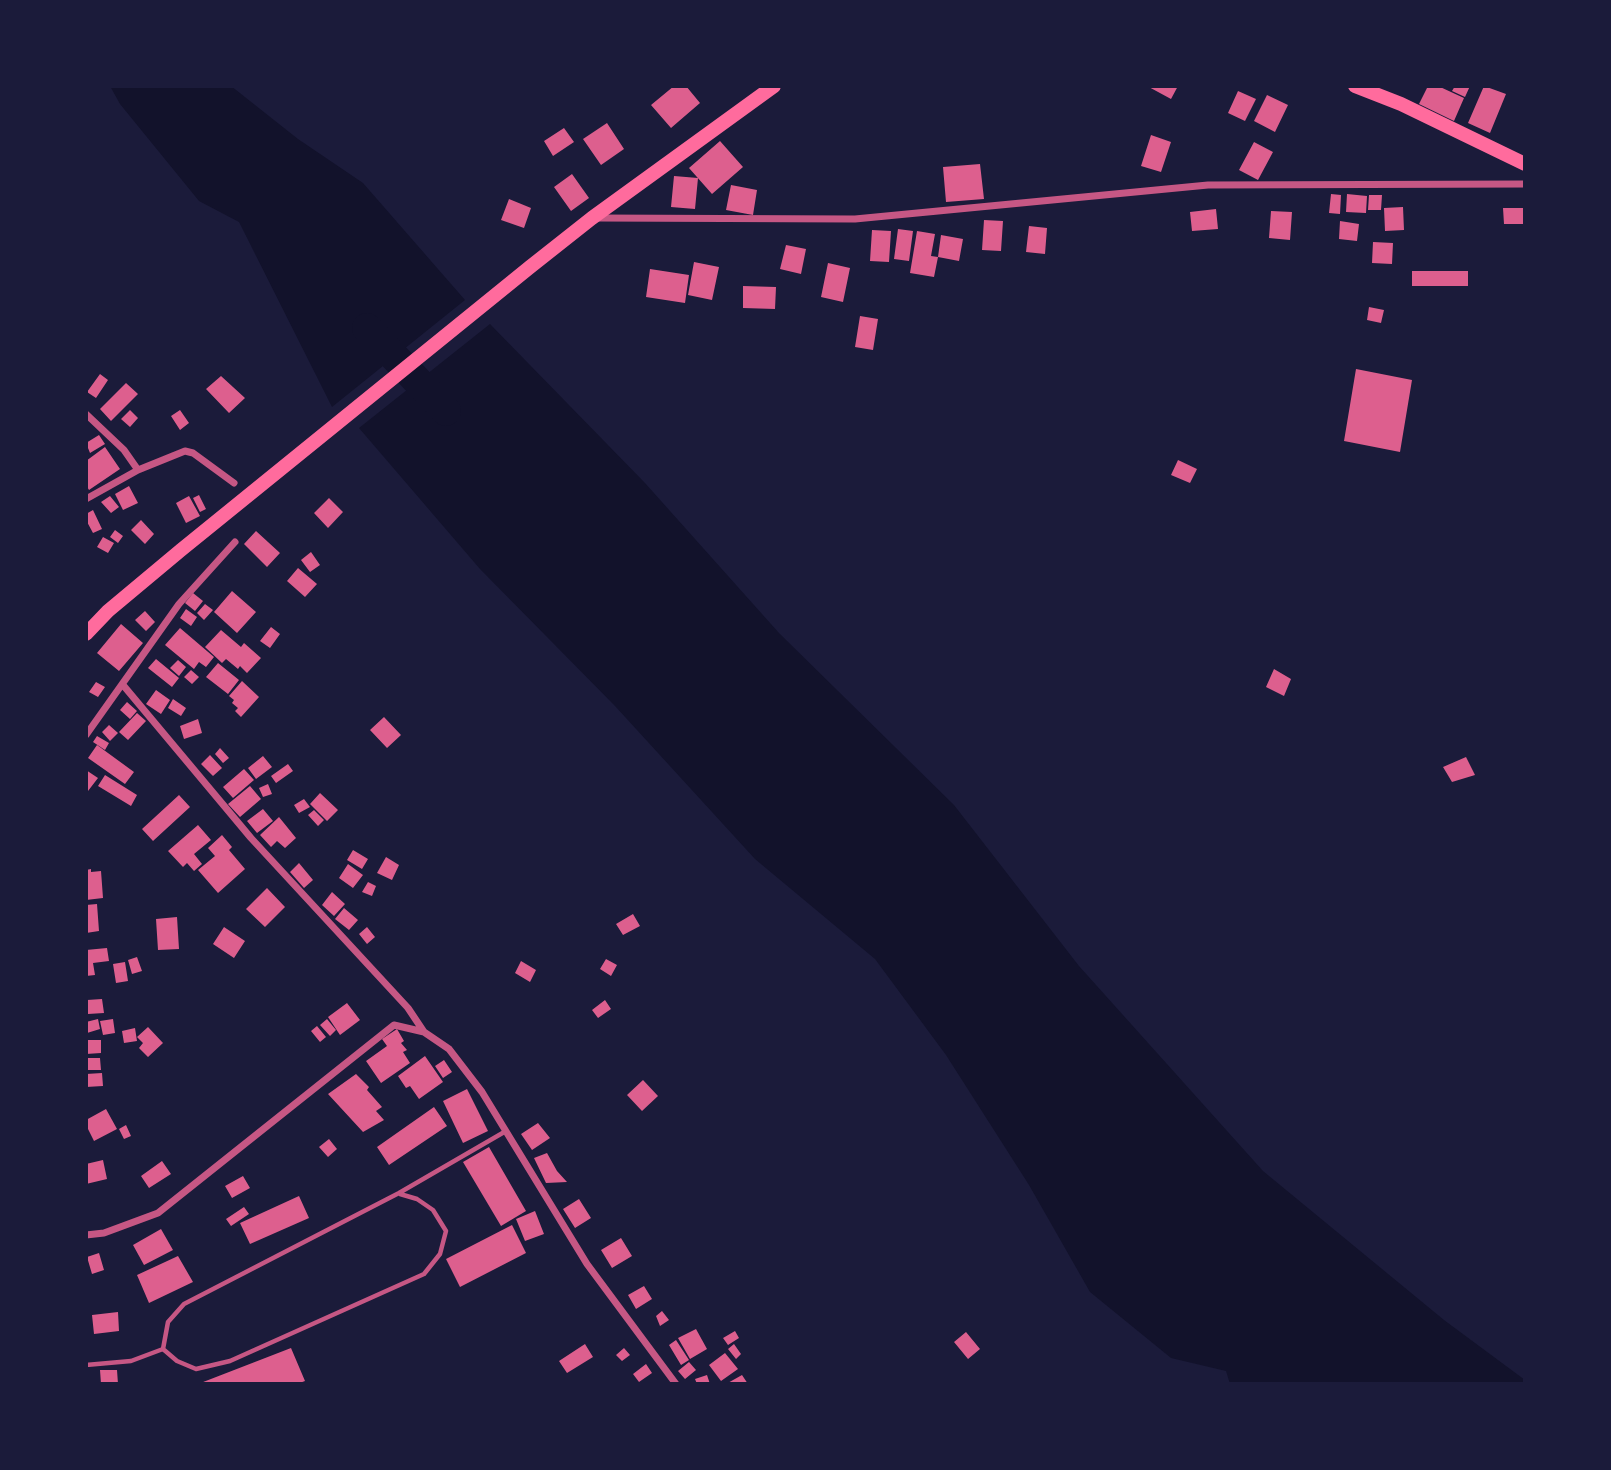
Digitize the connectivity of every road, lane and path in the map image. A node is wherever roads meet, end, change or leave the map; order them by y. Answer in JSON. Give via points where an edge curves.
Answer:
{"nodes":[{"id":1,"x":774,"y":86,"type":"edge"},
{"id":2,"x":1355,"y":86,"type":"edge"},
{"id":3,"x":1525,"y":164,"type":"edge"},
{"id":4,"x":1525,"y":184,"type":"edge"},
{"id":5,"x":592,"y":218,"type":"junction"},
{"id":6,"x":86,"y":414,"type":"edge"},
{"id":7,"x":138,"y":470,"type":"junction"},
{"id":8,"x":234,"y":483,"type":"dead end"},
{"id":9,"x":86,"y":499,"type":"edge"},
{"id":10,"x":235,"y":542,"type":"dead end"},
{"id":11,"x":86,"y":634,"type":"edge"},
{"id":12,"x":123,"y":685,"type":"junction"},
{"id":13,"x":86,"y":736,"type":"edge"},
{"id":14,"x":424,"y":1032,"type":"junction"},
{"id":15,"x":506,"y":1131,"type":"junction"},
{"id":16,"x":399,"y":1194,"type":"junction"},
{"id":17,"x":86,"y":1235,"type":"edge"},
{"id":18,"x":163,"y":1349,"type":"junction"},
{"id":19,"x":86,"y":1365,"type":"edge"},
{"id":20,"x":676,"y":1384,"type":"edge"}],
"edges":[{"from":1,"to":5,"type":"main road"},
{"from":2,"to":3,"type":"main road"},
{"from":4,"to":5,"type":"street","via":[[1208,185],[855,219]]},
{"from":5,"to":11,"type":"main road","via":[[181,550]]},
{"from":6,"to":7,"type":"street"},
{"from":7,"to":8,"type":"street","via":[[185,451]]},
{"from":7,"to":9,"type":"street"},
{"from":10,"to":12,"type":"street","via":[[179,604]]},
{"from":12,"to":13,"type":"street"},
{"from":12,"to":14,"type":"street","via":[[251,838],[408,1008]]},
{"from":14,"to":15,"type":"street","via":[[449,1049]]},
{"from":14,"to":17,"type":"street","via":[[394,1026],[158,1213]]},
{"from":15,"to":16,"type":"lane"},
{"from":15,"to":20,"type":"street","via":[[587,1264]]},
{"from":16,"to":18,"type":"lane","via":[[184,1304],[168,1322]]},
{"from":16,"to":18,"type":"lane","via":[[433,1210],[446,1231],[440,1254],[424,1273],[230,1361],[196,1368]]},
{"from":18,"to":19,"type":"lane","via":[[131,1361]]}]}
